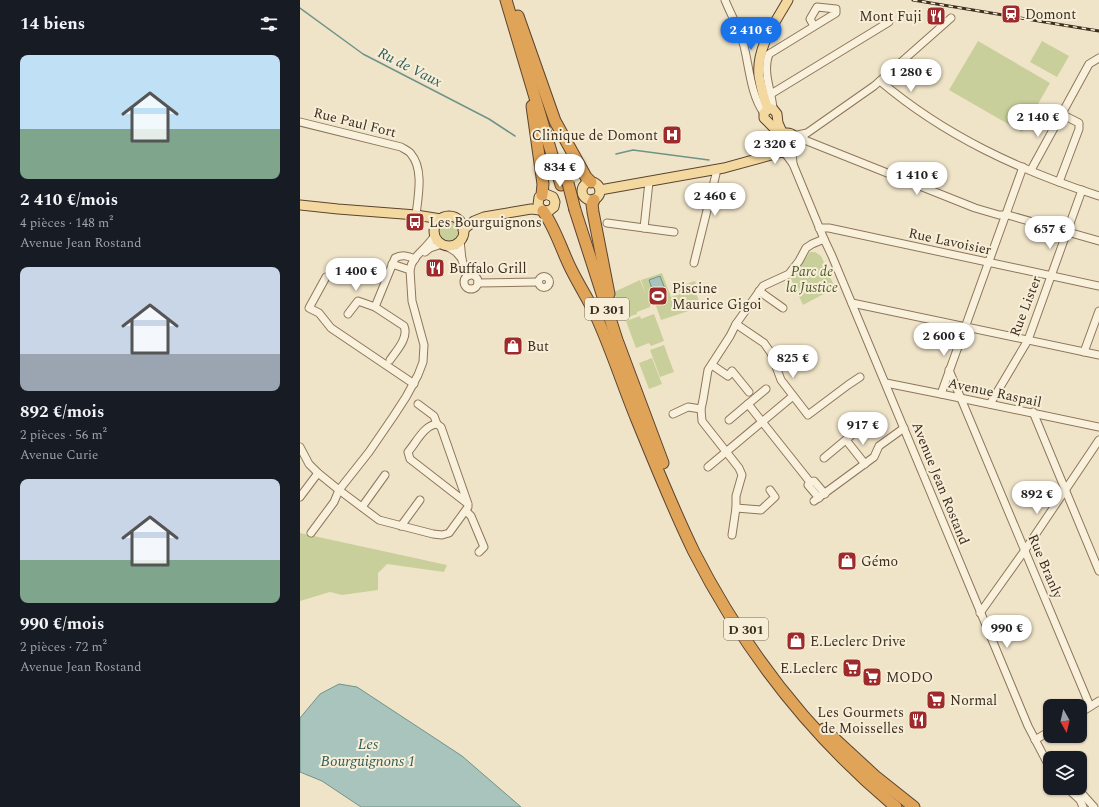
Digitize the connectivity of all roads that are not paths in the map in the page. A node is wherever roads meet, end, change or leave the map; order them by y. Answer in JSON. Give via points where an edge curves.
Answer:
{"nodes":[{"id":1,"x":506,"y":0,"type":"edge"},
{"id":2,"x":513,"y":0,"type":"edge"},
{"id":3,"x":725,"y":0,"type":"edge"},
{"id":4,"x":788,"y":0,"type":"edge"},
{"id":5,"x":515,"y":16,"type":"junction"},
{"id":6,"x":951,"y":18,"type":"dead end"},
{"id":7,"x":889,"y":22,"type":"dead end"},
{"id":8,"x":814,"y":26,"type":"dead end"},
{"id":9,"x":1099,"y":58,"type":"edge"},
{"id":10,"x":880,"y":81,"type":"junction"},
{"id":11,"x":772,"y":94,"type":"junction"},
{"id":12,"x":768,"y":111,"type":"junction"},
{"id":13,"x":1062,"y":114,"type":"junction"},
{"id":14,"x":300,"y":122,"type":"edge"},
{"id":15,"x":807,"y":133,"type":"junction"},
{"id":16,"x":793,"y":136,"type":"joint"},
{"id":17,"x":787,"y":144,"type":"junction"},
{"id":18,"x":1023,"y":167,"type":"junction"},
{"id":19,"x":715,"y":169,"type":"junction"},
{"id":20,"x":1032,"y":170,"type":"junction"},
{"id":21,"x":591,"y":182,"type":"junction"},
{"id":22,"x":649,"y":182,"type":"junction"},
{"id":23,"x":1059,"y":182,"type":"junction"},
{"id":24,"x":1082,"y":190,"type":"junction"},
{"id":25,"x":582,"y":194,"type":"junction"},
{"id":26,"x":597,"y":195,"type":"junction"},
{"id":27,"x":541,"y":196,"type":"junction"},
{"id":28,"x":1099,"y":196,"type":"edge"},
{"id":29,"x":555,"y":202,"type":"junction"},
{"id":30,"x":300,"y":205,"type":"edge"},
{"id":31,"x":542,"y":210,"type":"junction"},
{"id":32,"x":572,"y":210,"type":"junction"},
{"id":33,"x":416,"y":215,"type":"junction"},
{"id":34,"x":1005,"y":215,"type":"junction"},
{"id":35,"x":441,"y":219,"type":"junction"},
{"id":36,"x":458,"y":220,"type":"junction"},
{"id":37,"x":607,"y":223,"type":"dead end"},
{"id":38,"x":644,"y":228,"type":"junction"},
{"id":39,"x":820,"y":228,"type":"junction"},
{"id":40,"x":463,"y":230,"type":"junction"},
{"id":41,"x":434,"y":232,"type":"junction"},
{"id":42,"x":674,"y":232,"type":"dead end"},
{"id":43,"x":1067,"y":232,"type":"junction"},
{"id":44,"x":824,"y":239,"type":"junction"},
{"id":45,"x":460,"y":240,"type":"junction"},
{"id":46,"x":1099,"y":241,"type":"edge"},
{"id":47,"x":443,"y":245,"type":"junction"},
{"id":48,"x":415,"y":259,"type":"junction"},
{"id":49,"x":462,"y":260,"type":"junction"},
{"id":50,"x":988,"y":262,"type":"junction"},
{"id":51,"x":694,"y":263,"type":"dead end"},
{"id":52,"x":392,"y":264,"type":"junction"},
{"id":53,"x":410,"y":270,"type":"junction"},
{"id":54,"x":1051,"y":275,"type":"junction"},
{"id":55,"x":468,"y":276,"type":"junction"},
{"id":56,"x":326,"y":277,"type":"dead end"},
{"id":57,"x":538,"y":282,"type":"dead end"},
{"id":58,"x":478,"y":283,"type":"junction"},
{"id":59,"x":1099,"y":286,"type":"edge"},
{"id":60,"x":759,"y":291,"type":"junction"},
{"id":61,"x":852,"y":303,"type":"junction"},
{"id":62,"x":375,"y":308,"type":"junction"},
{"id":63,"x":783,"y":308,"type":"dead end"},
{"id":64,"x":1099,"y":311,"type":"edge"},
{"id":65,"x":348,"y":314,"type":"dead end"},
{"id":66,"x":736,"y":324,"type":"junction"},
{"id":67,"x":965,"y":327,"type":"junction"},
{"id":68,"x":1028,"y":340,"type":"junction"},
{"id":69,"x":1084,"y":352,"type":"junction"},
{"id":70,"x":1099,"y":355,"type":"edge"},
{"id":71,"x":390,"y":360,"type":"dead end"},
{"id":72,"x":712,"y":365,"type":"junction"},
{"id":73,"x":949,"y":370,"type":"junction"},
{"id":74,"x":860,"y":377,"type":"dead end"},
{"id":75,"x":414,"y":384,"type":"junction"},
{"id":76,"x":886,"y":384,"type":"junction"},
{"id":77,"x":766,"y":389,"type":"dead end"},
{"id":78,"x":750,"y":392,"type":"dead end"},
{"id":79,"x":941,"y":394,"type":"junction"},
{"id":80,"x":793,"y":396,"type":"junction"},
{"id":81,"x":961,"y":398,"type":"junction"},
{"id":82,"x":418,"y":404,"type":"dead end"},
{"id":83,"x":748,"y":404,"type":"junction"},
{"id":84,"x":990,"y":404,"type":"junction"},
{"id":85,"x":642,"y":408,"type":"junction"},
{"id":86,"x":701,"y":409,"type":"junction"},
{"id":87,"x":1033,"y":412,"type":"junction"},
{"id":88,"x":673,"y":414,"type":"dead end"},
{"id":89,"x":872,"y":418,"type":"dead end"},
{"id":90,"x":729,"y":420,"type":"dead end"},
{"id":91,"x":762,"y":422,"type":"junction"},
{"id":92,"x":437,"y":424,"type":"junction"},
{"id":93,"x":1099,"y":426,"type":"edge"},
{"id":94,"x":904,"y":428,"type":"junction"},
{"id":95,"x":1099,"y":433,"type":"edge"},
{"id":96,"x":846,"y":440,"type":"junction"},
{"id":97,"x":1099,"y":440,"type":"edge"},
{"id":98,"x":300,"y":447,"type":"edge"},
{"id":99,"x":726,"y":452,"type":"junction"},
{"id":100,"x":824,"y":458,"type":"dead end"},
{"id":101,"x":303,"y":460,"type":"edge"},
{"id":102,"x":865,"y":464,"type":"junction"},
{"id":103,"x":708,"y":466,"type":"dead end"},
{"id":104,"x":318,"y":473,"type":"junction"},
{"id":105,"x":385,"y":475,"type":"dead end"},
{"id":106,"x":664,"y":482,"type":"junction"},
{"id":107,"x":1065,"y":489,"type":"junction"},
{"id":108,"x":339,"y":490,"type":"junction"},
{"id":109,"x":770,"y":490,"type":"dead end"},
{"id":110,"x":300,"y":497,"type":"edge"},
{"id":111,"x":420,"y":500,"type":"dead end"},
{"id":112,"x":467,"y":507,"type":"junction"},
{"id":113,"x":362,"y":508,"type":"junction"},
{"id":114,"x":736,"y":508,"type":"junction"},
{"id":115,"x":401,"y":526,"type":"junction"},
{"id":116,"x":311,"y":533,"type":"dead end"},
{"id":117,"x":732,"y":535,"type":"dead end"},
{"id":118,"x":1025,"y":550,"type":"junction"},
{"id":119,"x":479,"y":552,"type":"dead end"},
{"id":120,"x":1099,"y":571,"type":"edge"},
{"id":121,"x":980,"y":612,"type":"junction"},
{"id":122,"x":1099,"y":701,"type":"edge"},
{"id":123,"x":1090,"y":706,"type":"junction"},
{"id":124,"x":1087,"y":708,"type":"edge"},
{"id":125,"x":824,"y":729,"type":"junction"},
{"id":126,"x":1043,"y":737,"type":"edge"},
{"id":127,"x":1036,"y":743,"type":"junction"},
{"id":128,"x":1043,"y":756,"type":"edge"},
{"id":129,"x":1043,"y":761,"type":"edge"},
{"id":130,"x":1075,"y":795,"type":"edge"},
{"id":131,"x":1083,"y":795,"type":"edge"},
{"id":132,"x":896,"y":807,"type":"edge"},
{"id":133,"x":907,"y":807,"type":"edge"},
{"id":134,"x":914,"y":807,"type":"edge"},
{"id":135,"x":1083,"y":807,"type":"edge"},
{"id":136,"x":1094,"y":807,"type":"edge"}],
"edges":[{"from":1,"to":5,"type":"highway","number":"D 301"},
{"from":2,"to":5,"type":"highway","number":"D 301"},
{"from":3,"to":12,"type":"street","via":[[743,44],[755,97],[760,108]]},
{"from":4,"to":12,"type":"main road","via":[[768,37],[761,57],[759,77]]},
{"from":5,"to":21,"type":"highway","via":[[555,121]]},
{"from":5,"to":27,"type":"highway","via":[[533,110],[543,184]]},
{"from":5,"to":32,"type":"highway","number":"D 301"},
{"from":6,"to":10,"type":"street"},
{"from":7,"to":11,"type":"street"},
{"from":8,"to":11,"type":"street","via":[[769,54],[766,72]]},
{"from":9,"to":13,"type":"street","via":[[1089,64]]},
{"from":10,"to":15,"type":"street"},
{"from":10,"to":18,"type":"street","via":[[947,130],[979,148]]},
{"from":11,"to":12,"type":"street"},
{"from":12,"to":17,"type":"main road","via":[[777,114]]},
{"from":13,"to":20,"type":"street"},
{"from":13,"to":23,"type":"street","via":[[1079,123],[1079,129]]},
{"from":14,"to":33,"type":"street","name":"Rue Paul Fort","via":[[401,147],[411,154],[418,173]]},
{"from":15,"to":16,"type":"street"},
{"from":15,"to":17,"type":"street"},
{"from":16,"to":17,"type":"main road","via":[[789,133]]},
{"from":17,"to":19,"type":"main road","via":[[762,157]]},
{"from":17,"to":34,"type":"street","via":[[828,151],[975,208]]},
{"from":17,"to":39,"type":"street","name":"Avenue Jean Rostand"},
{"from":18,"to":20,"type":"street"},
{"from":18,"to":34,"type":"street"},
{"from":19,"to":22,"type":"main road"},
{"from":19,"to":51,"type":"street","via":[[716,174]]},
{"from":20,"to":23,"type":"street"},
{"from":21,"to":25,"type":"main road","via":[[584,185]]},
{"from":21,"to":26,"type":"main road","via":[[598,185]]},
{"from":22,"to":26,"type":"main road"},
{"from":22,"to":38,"type":"street"},
{"from":23,"to":24,"type":"street"},
{"from":24,"to":28,"type":"street"},
{"from":24,"to":43,"type":"street","name":"Rue Lister"},
{"from":25,"to":26,"type":"main road","via":[[586,199]]},
{"from":25,"to":29,"type":"main road"},
{"from":26,"to":85,"type":"highway","via":[[592,204],[592,212],[611,303]]},
{"from":27,"to":29,"type":"main road","via":[[551,195]]},
{"from":27,"to":31,"type":"main road","via":[[538,202]]},
{"from":27,"to":36,"type":"main road","via":[[525,205]]},
{"from":29,"to":31,"type":"main road","via":[[551,210]]},
{"from":30,"to":33,"type":"main road"},
{"from":31,"to":40,"type":"main road","via":[[531,209],[484,217]]},
{"from":31,"to":106,"type":"highway","via":[[598,320]]},
{"from":32,"to":85,"type":"highway","number":"D 301"},
{"from":32,"to":106,"type":"highway","number":"D 301","via":[[616,356]]},
{"from":33,"to":35,"type":"main road"},
{"from":33,"to":41,"type":"main road","via":[[428,223]]},
{"from":34,"to":43,"type":"street"},
{"from":34,"to":50,"type":"street"},
{"from":35,"to":36,"type":"main road","via":[[452,217]]},
{"from":35,"to":41,"type":"main road","via":[[437,222]]},
{"from":36,"to":40,"type":"main road"},
{"from":37,"to":38,"type":"street"},
{"from":38,"to":42,"type":"street"},
{"from":39,"to":44,"type":"street","name":"Avenue Jean Rostand"},
{"from":39,"to":50,"type":"street","name":"Rue Lavoisier"},
{"from":40,"to":45,"type":"main road"},
{"from":41,"to":47,"type":"main road","via":[[435,238]]},
{"from":41,"to":48,"type":"street","via":[[429,244]]},
{"from":43,"to":46,"type":"street"},
{"from":43,"to":54,"type":"street","name":"Rue Lister"},
{"from":44,"to":60,"type":"street","via":[[806,248],[789,274],[763,286]]},
{"from":44,"to":61,"type":"street","name":"Avenue Jean Rostand"},
{"from":45,"to":47,"type":"main road","via":[[454,245]]},
{"from":45,"to":49,"type":"street"},
{"from":47,"to":48,"type":"street","via":[[430,248]]},
{"from":47,"to":49,"type":"street","via":[[456,252]]},
{"from":48,"to":52,"type":"street","via":[[399,256]]},
{"from":48,"to":53,"type":"street"},
{"from":49,"to":55,"type":"street"},
{"from":50,"to":54,"type":"street","name":"Rue Lavoisier"},
{"from":50,"to":67,"type":"street"},
{"from":52,"to":53,"type":"street"},
{"from":52,"to":62,"type":"street"},
{"from":53,"to":75,"type":"street","via":[[412,301],[424,345],[423,362]]},
{"from":54,"to":59,"type":"street","name":"Rue Lavoisier"},
{"from":54,"to":68,"type":"street","name":"Rue Lister"},
{"from":55,"to":58,"type":"street","via":[[474,276]]},
{"from":55,"to":58,"type":"street","via":[[464,282],[467,288],[474,289]]},
{"from":56,"to":75,"type":"street","via":[[309,308],[319,313],[331,328]]},
{"from":57,"to":58,"type":"street"},
{"from":60,"to":63,"type":"street"},
{"from":60,"to":66,"type":"street"},
{"from":61,"to":67,"type":"street"},
{"from":61,"to":76,"type":"street","name":"Avenue Jean Rostand"},
{"from":62,"to":65,"type":"street","via":[[358,301]]},
{"from":62,"to":71,"type":"street","via":[[404,326],[406,331]]},
{"from":64,"to":69,"type":"street"},
{"from":66,"to":72,"type":"street"},
{"from":66,"to":80,"type":"street","via":[[764,343],[771,353],[781,380]]},
{"from":67,"to":68,"type":"street"},
{"from":67,"to":73,"type":"street"},
{"from":68,"to":69,"type":"street"},
{"from":68,"to":84,"type":"street","name":"Rue Lister"},
{"from":69,"to":70,"type":"street"},
{"from":72,"to":78,"type":"street","via":[[728,376],[732,371]]},
{"from":72,"to":86,"type":"street","via":[[708,370]]},
{"from":73,"to":79,"type":"street"},
{"from":73,"to":81,"type":"street","name":"Rue Branly"},
{"from":74,"to":80,"type":"street","via":[[808,415]]},
{"from":75,"to":108,"type":"street","via":[[369,452]]},
{"from":76,"to":79,"type":"street","name":"Avenue Raspail"},
{"from":76,"to":94,"type":"street","name":"Avenue Jean Rostand"},
{"from":77,"to":83,"type":"street"},
{"from":79,"to":81,"type":"street","name":"Avenue Raspail"},
{"from":80,"to":91,"type":"street"},
{"from":81,"to":84,"type":"street","name":"Avenue Raspail"},
{"from":81,"to":118,"type":"street","name":"Rue Branly"},
{"from":82,"to":92,"type":"street","via":[[434,416]]},
{"from":83,"to":90,"type":"street"},
{"from":83,"to":91,"type":"street"},
{"from":84,"to":87,"type":"street","name":"Avenue Raspail"},
{"from":85,"to":125,"type":"highway","number":"D 301","via":[[697,542],[730,603],[765,657]]},
{"from":86,"to":88,"type":"street","via":[[688,407]]},
{"from":86,"to":99,"type":"street","via":[[702,421]]},
{"from":87,"to":93,"type":"street","name":"Avenue Raspail"},
{"from":87,"to":107,"type":"street"},
{"from":89,"to":96,"type":"street"},
{"from":91,"to":99,"type":"street"},
{"from":91,"to":102,"type":"street","via":[[810,482],[814,481],[819,498]]},
{"from":92,"to":112,"type":"street","via":[[441,427]]},
{"from":92,"to":112,"type":"street","via":[[426,428],[408,452],[410,459]]},
{"from":93,"to":95,"type":"street"},
{"from":94,"to":102,"type":"street","via":[[880,446],[874,457]]},
{"from":94,"to":121,"type":"street","name":"Avenue Jean Rostand"},
{"from":96,"to":100,"type":"street"},
{"from":96,"to":102,"type":"street"},
{"from":97,"to":107,"type":"street"},
{"from":98,"to":101,"type":"street"},
{"from":99,"to":103,"type":"street"},
{"from":99,"to":114,"type":"street","via":[[742,475],[736,496]]},
{"from":101,"to":104,"type":"street"},
{"from":104,"to":108,"type":"street"},
{"from":104,"to":110,"type":"street"},
{"from":105,"to":113,"type":"street"},
{"from":106,"to":132,"type":"highway","number":"D 301","via":[[695,554],[720,600],[759,660],[814,728]]},
{"from":107,"to":118,"type":"street"},
{"from":107,"to":120,"type":"street"},
{"from":108,"to":113,"type":"street"},
{"from":108,"to":116,"type":"street","via":[[334,502]]},
{"from":109,"to":114,"type":"street","via":[[775,497],[761,510]]},
{"from":111,"to":115,"type":"street"},
{"from":112,"to":115,"type":"street","via":[[449,533],[433,534]]},
{"from":112,"to":119,"type":"street","via":[[484,547]]},
{"from":113,"to":115,"type":"street","via":[[379,520]]},
{"from":114,"to":117,"type":"street"},
{"from":118,"to":121,"type":"street"},
{"from":118,"to":123,"type":"street","name":"Rue Branly"},
{"from":121,"to":127,"type":"street","name":"Avenue Jean Rostand"},
{"from":122,"to":123,"type":"street"},
{"from":123,"to":124,"type":"street"},
{"from":125,"to":133,"type":"highway","number":"D 301","via":[[858,764]]},
{"from":125,"to":134,"type":"highway","via":[[875,776]]},
{"from":126,"to":127,"type":"street"},
{"from":127,"to":128,"type":"street","name":"Avenue Jean Rostand"},
{"from":127,"to":129,"type":"street","name":"Avenue Jean Rostand"},
{"from":130,"to":135,"type":"street"},
{"from":131,"to":136,"type":"street"}]}
